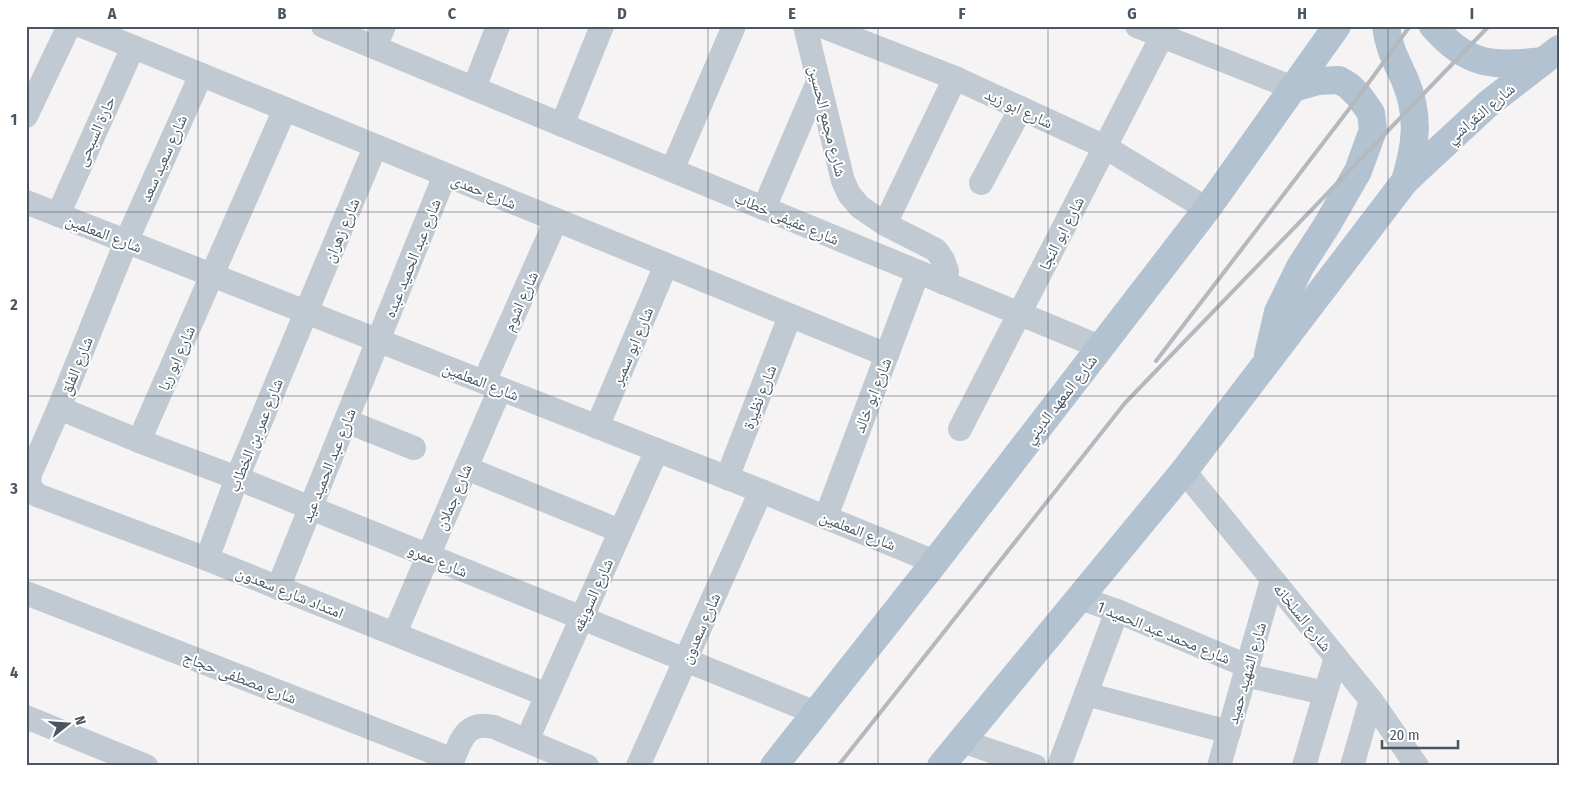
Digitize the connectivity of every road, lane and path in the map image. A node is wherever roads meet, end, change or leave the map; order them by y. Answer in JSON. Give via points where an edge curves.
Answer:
{"nodes":[{"id":1,"x":69,"y":26,"type":"edge"},
{"id":2,"x":82,"y":26,"type":"edge"},
{"id":3,"x":323,"y":26,"type":"edge"},
{"id":4,"x":498,"y":26,"type":"edge"},
{"id":5,"x":602,"y":26,"type":"edge"},
{"id":6,"x":734,"y":26,"type":"edge"},
{"id":7,"x":805,"y":26,"type":"edge"},
{"id":8,"x":822,"y":26,"type":"edge"},
{"id":9,"x":1137,"y":26,"type":"edge"},
{"id":10,"x":1337,"y":26,"type":"edge"},
{"id":11,"x":1386,"y":26,"type":"edge"},
{"id":12,"x":1433,"y":26,"type":"edge"},
{"id":13,"x":1162,"y":36,"type":"junction"},
{"id":14,"x":379,"y":37,"type":"edge"},
{"id":15,"x":133,"y":47,"type":"junction"},
{"id":16,"x":1551,"y":55,"type":"edge"},
{"id":17,"x":201,"y":75,"type":"junction"},
{"id":18,"x":955,"y":78,"type":"junction"},
{"id":19,"x":818,"y":82,"type":"junction"},
{"id":20,"x":474,"y":88,"type":"junction"},
{"id":21,"x":1293,"y":88,"type":"junction"},
{"id":22,"x":1021,"y":108,"type":"junction"},
{"id":23,"x":285,"y":109,"type":"junction"},
{"id":24,"x":26,"y":116,"type":"edge"},
{"id":25,"x":562,"y":125,"type":"junction"},
{"id":26,"x":375,"y":147,"type":"junction"},
{"id":27,"x":1105,"y":147,"type":"junction"},
{"id":28,"x":672,"y":170,"type":"junction"},
{"id":29,"x":445,"y":175,"type":"junction"},
{"id":30,"x":1405,"y":181,"type":"junction"},
{"id":31,"x":981,"y":183,"type":"dead end"},
{"id":32,"x":26,"y":202,"type":"edge"},
{"id":33,"x":764,"y":208,"type":"junction"},
{"id":34,"x":1207,"y":209,"type":"junction"},
{"id":35,"x":58,"y":215,"type":"junction"},
{"id":36,"x":556,"y":220,"type":"junction"},
{"id":37,"x":885,"y":224,"type":"junction"},
{"id":38,"x":126,"y":242,"type":"junction"},
{"id":39,"x":666,"y":265,"type":"junction"},
{"id":40,"x":918,"y":272,"type":"junction"},
{"id":41,"x":212,"y":275,"type":"junction"},
{"id":42,"x":944,"y":283,"type":"junction"},
{"id":43,"x":306,"y":313,"type":"junction"},
{"id":44,"x":1019,"y":314,"type":"junction"},
{"id":45,"x":790,"y":316,"type":"junction"},
{"id":46,"x":378,"y":341,"type":"junction"},
{"id":47,"x":1100,"y":347,"type":"junction"},
{"id":48,"x":887,"y":355,"type":"junction"},
{"id":49,"x":1266,"y":364,"type":"junction"},
{"id":50,"x":492,"y":385,"type":"junction"},
{"id":51,"x":59,"y":408,"type":"junction"},
{"id":52,"x":346,"y":421,"type":"junction"},
{"id":53,"x":597,"y":427,"type":"junction"},
{"id":54,"x":960,"y":429,"type":"dead end"},
{"id":55,"x":139,"y":441,"type":"junction"},
{"id":56,"x":414,"y":448,"type":"dead end"},
{"id":57,"x":657,"y":450,"type":"junction"},
{"id":58,"x":466,"y":468,"type":"junction"},
{"id":59,"x":1184,"y":471,"type":"junction"},
{"id":60,"x":238,"y":478,"type":"junction"},
{"id":61,"x":727,"y":478,"type":"junction"},
{"id":62,"x":32,"y":491,"type":"joint"},
{"id":63,"x":761,"y":491,"type":"junction"},
{"id":64,"x":311,"y":508,"type":"junction"},
{"id":65,"x":826,"y":517,"type":"junction"},
{"id":66,"x":620,"y":531,"type":"junction"},
{"id":67,"x":428,"y":556,"type":"junction"},
{"id":68,"x":207,"y":559,"type":"junction"},
{"id":69,"x":935,"y":562,"type":"junction"},
{"id":70,"x":1272,"y":580,"type":"junction"},
{"id":71,"x":278,"y":588,"type":"junction"},
{"id":72,"x":26,"y":593,"type":"edge"},
{"id":73,"x":1080,"y":598,"type":"junction"},
{"id":74,"x":1118,"y":610,"type":"junction"},
{"id":75,"x":581,"y":618,"type":"junction"},
{"id":76,"x":395,"y":634,"type":"junction"},
{"id":77,"x":1336,"y":657,"type":"junction"},
{"id":78,"x":685,"y":661,"type":"junction"},
{"id":79,"x":1246,"y":671,"type":"junction"},
{"id":80,"x":1325,"y":692,"type":"junction"},
{"id":81,"x":1086,"y":694,"type":"junction"},
{"id":82,"x":547,"y":695,"type":"junction"},
{"id":83,"x":1371,"y":700,"type":"junction"},
{"id":84,"x":816,"y":713,"type":"junction"},
{"id":85,"x":26,"y":717,"type":"edge"},
{"id":86,"x":1229,"y":732,"type":"junction"},
{"id":87,"x":527,"y":740,"type":"junction"},
{"id":88,"x":962,"y":741,"type":"junction"},
{"id":89,"x":452,"y":763,"type":"edge"},
{"id":90,"x":146,"y":766,"type":"edge"},
{"id":91,"x":587,"y":766,"type":"edge"},
{"id":92,"x":638,"y":766,"type":"edge"},
{"id":93,"x":774,"y":766,"type":"edge"},
{"id":94,"x":941,"y":766,"type":"edge"},
{"id":95,"x":1035,"y":766,"type":"edge"},
{"id":96,"x":1060,"y":766,"type":"edge"},
{"id":97,"x":1219,"y":766,"type":"edge"},
{"id":98,"x":1304,"y":766,"type":"edge"},
{"id":99,"x":1352,"y":766,"type":"edge"},
{"id":100,"x":1416,"y":766,"type":"edge"}],
"edges":[{"from":1,"to":24,"type":"street"},
{"from":2,"to":15,"type":"street","name":"شارع حمدى"},
{"from":3,"to":14,"type":"street","name":"شارع عفيفى خطاب"},
{"from":4,"to":20,"type":"street"},
{"from":5,"to":25,"type":"street"},
{"from":6,"to":28,"type":"street"},
{"from":7,"to":19,"type":"street","name":"شارع مجمع الحسين"},
{"from":8,"to":18,"type":"street","name":"شارع ابو زيد"},
{"from":9,"to":13,"type":"street"},
{"from":10,"to":21,"type":"main road","name":"شارع المعهد الديني"},
{"from":11,"to":30,"type":"main road","via":[[1391,52],[1413,105],[1416,131]]},
{"from":12,"to":16,"type":"main road","via":[[1447,42],[1468,56],[1488,63],[1509,65]]},
{"from":13,"to":21,"type":"street"},
{"from":13,"to":27,"type":"street","name":"شارع ابو النجا"},
{"from":14,"to":20,"type":"street","name":"شارع عفيفى خطاب"},
{"from":15,"to":17,"type":"street","name":"شارع حمدى"},
{"from":15,"to":35,"type":"street","name":"حارة السبحى"},
{"from":16,"to":30,"type":"main road","name":"شارع النقراشي","via":[[1488,103]]},
{"from":17,"to":23,"type":"street","name":"شارع حمدى"},
{"from":17,"to":38,"type":"street","name":"شارع سعيد سعد"},
{"from":18,"to":22,"type":"street","name":"شارع ابو زيد"},
{"from":18,"to":37,"type":"street"},
{"from":19,"to":33,"type":"street"},
{"from":19,"to":37,"type":"street","name":"شارع مجمع الحسين","via":[[849,194],[860,207]]},
{"from":20,"to":25,"type":"street","name":"شارع عفيفى خطاب"},
{"from":21,"to":34,"type":"main road","name":"شارع المعهد الديني"},
{"from":21,"to":49,"type":"main road","via":[[1318,81],[1338,80],[1344,83],[1371,113],[1373,130],[1358,171],[1300,267],[1278,312]]},
{"from":22,"to":27,"type":"street","name":"شارع ابو زيد"},
{"from":22,"to":31,"type":"street"},
{"from":23,"to":26,"type":"street","name":"شارع حمدى"},
{"from":23,"to":41,"type":"street","name":"شارع ابو ريا"},
{"from":25,"to":28,"type":"street","name":"شارع عفيفى خطاب"},
{"from":26,"to":29,"type":"street","name":"شارع حمدى"},
{"from":26,"to":43,"type":"street","name":"شارع زهران"},
{"from":27,"to":34,"type":"street","name":"شارع ابو زيد"},
{"from":27,"to":44,"type":"street","name":"شارع ابو النجا"},
{"from":28,"to":33,"type":"street","name":"شارع عفيفى خطاب"},
{"from":29,"to":36,"type":"street","name":"شارع حمدى"},
{"from":29,"to":46,"type":"street","name":"شارع عبد الحميد عبده"},
{"from":30,"to":49,"type":"main road"},
{"from":32,"to":35,"type":"street","name":"شارع المعلمين"},
{"from":33,"to":40,"type":"street","name":"شارع عفيفى خطاب"},
{"from":34,"to":47,"type":"main road","name":"شارع المعهد الديني"},
{"from":35,"to":38,"type":"street","name":"شارع المعلمين"},
{"from":36,"to":39,"type":"street","name":"شارع حمدى"},
{"from":36,"to":50,"type":"street","name":"شارع اشوم"},
{"from":37,"to":42,"type":"street","name":"شارع مجمع الحسين","via":[[936,250],[947,271]]},
{"from":38,"to":41,"type":"street","name":"شارع المعلمين"},
{"from":38,"to":51,"type":"street","name":"شارع الفلق"},
{"from":39,"to":45,"type":"street","name":"شارع حمدى"},
{"from":39,"to":53,"type":"street","name":"شارع ابو سمير"},
{"from":40,"to":42,"type":"street","name":"شارع عفيفى خطاب"},
{"from":40,"to":48,"type":"street","name":"شارع ابو خالد"},
{"from":41,"to":43,"type":"street","name":"شارع المعلمين"},
{"from":41,"to":55,"type":"street","name":"شارع ابو ريا"},
{"from":42,"to":44,"type":"street","name":"شارع عفيفى خطاب"},
{"from":43,"to":46,"type":"street","name":"شارع المعلمين"},
{"from":43,"to":60,"type":"street","name":"شارع عمر بن الخطاب"},
{"from":44,"to":47,"type":"street","name":"شارع عفيفى خطاب"},
{"from":44,"to":54,"type":"street","name":"شارع ابو النجا"},
{"from":45,"to":48,"type":"street","name":"شارع حمدى"},
{"from":45,"to":61,"type":"street","name":"شارع نظيرة"},
{"from":46,"to":50,"type":"street","name":"شارع المعلمين"},
{"from":46,"to":52,"type":"street","name":"شارع عبد الحميد عيد"},
{"from":47,"to":69,"type":"main road","name":"شارع المعهد الديني"},
{"from":48,"to":65,"type":"street","name":"شارع ابو خالد"},
{"from":49,"to":59,"type":"main road"},
{"from":50,"to":53,"type":"street","name":"شارع المعلمين"},
{"from":50,"to":58,"type":"street","name":"شارع جملان"},
{"from":51,"to":55,"type":"street","name":"شارع عمرو"},
{"from":51,"to":62,"type":"street","name":"شارع الفلق","via":[[30,474]]},
{"from":52,"to":56,"type":"street"},
{"from":52,"to":64,"type":"street","name":"شارع عبد الحميد عيد"},
{"from":53,"to":57,"type":"street","name":"شارع المعلمين"},
{"from":55,"to":60,"type":"street","name":"شارع عمرو"},
{"from":57,"to":61,"type":"street","name":"شارع المعلمين"},
{"from":57,"to":66,"type":"street","name":"شارع السويقه"},
{"from":58,"to":66,"type":"street"},
{"from":58,"to":67,"type":"street","name":"شارع جملان"},
{"from":59,"to":70,"type":"street","name":"شارع السلخانه"},
{"from":59,"to":73,"type":"main road"},
{"from":60,"to":64,"type":"street","name":"شارع عمرو"},
{"from":60,"to":68,"type":"street","name":"شارع عمر بن الخطاب"},
{"from":61,"to":63,"type":"street","name":"شارع المعلمين"},
{"from":62,"to":68,"type":"street","name":"امتداد شارع سعدون"},
{"from":63,"to":65,"type":"street","name":"شارع المعلمين"},
{"from":63,"to":78,"type":"street","name":"شارع سعدون"},
{"from":64,"to":67,"type":"street","name":"شارع عمرو"},
{"from":64,"to":71,"type":"street","name":"شارع عبد الحميد عيد"},
{"from":65,"to":69,"type":"street","name":"شارع المعلمين"},
{"from":66,"to":75,"type":"street","name":"شارع السويقه"},
{"from":67,"to":75,"type":"street","name":"شارع عمرو"},
{"from":67,"to":76,"type":"street","name":"شارع جملان"},
{"from":68,"to":71,"type":"street","name":"امتداد شارع سعدون"},
{"from":69,"to":84,"type":"main road","name":"شارع المعهد الديني"},
{"from":70,"to":77,"type":"street","name":"شارع السلخانه"},
{"from":70,"to":79,"type":"street","name":"شارع الشهيد حميد"},
{"from":71,"to":76,"type":"street","name":"امتداد شارع سعدون"},
{"from":72,"to":89,"type":"street","name":"شارع مصطفى حجاج"},
{"from":73,"to":74,"type":"street","name":"شارع محمد عبد الحميد 1"},
{"from":73,"to":88,"type":"main road"},
{"from":74,"to":79,"type":"street","name":"شارع محمد عبد الحميد 1"},
{"from":74,"to":81,"type":"street"},
{"from":75,"to":78,"type":"street","name":"شارع عمرو"},
{"from":75,"to":82,"type":"street","name":"شارع السويقه"},
{"from":76,"to":82,"type":"street","name":"امتداد شارع سعدون"},
{"from":77,"to":80,"type":"street"},
{"from":77,"to":83,"type":"street","name":"شارع السلخانه"},
{"from":78,"to":84,"type":"street","name":"شارع عمرو"},
{"from":78,"to":92,"type":"street","name":"شارع سعدون"},
{"from":79,"to":80,"type":"street","name":"شارع محمد عبد الحميد 1"},
{"from":79,"to":86,"type":"street","name":"شارع الشهيد حميد"},
{"from":80,"to":98,"type":"street"},
{"from":81,"to":86,"type":"street"},
{"from":81,"to":96,"type":"street"},
{"from":82,"to":87,"type":"street","name":"شارع السويقه"},
{"from":83,"to":99,"type":"street"},
{"from":83,"to":100,"type":"street","name":"شارع السلخانه"},
{"from":84,"to":93,"type":"main road","name":"شارع المعهد الديني"},
{"from":85,"to":90,"type":"street"},
{"from":86,"to":97,"type":"street","name":"شارع الشهيد حميد"},
{"from":87,"to":89,"type":"street","via":[[494,726],[474,726],[465,732]]},
{"from":87,"to":91,"type":"street"},
{"from":88,"to":94,"type":"main road"},
{"from":88,"to":95,"type":"street"}]}
